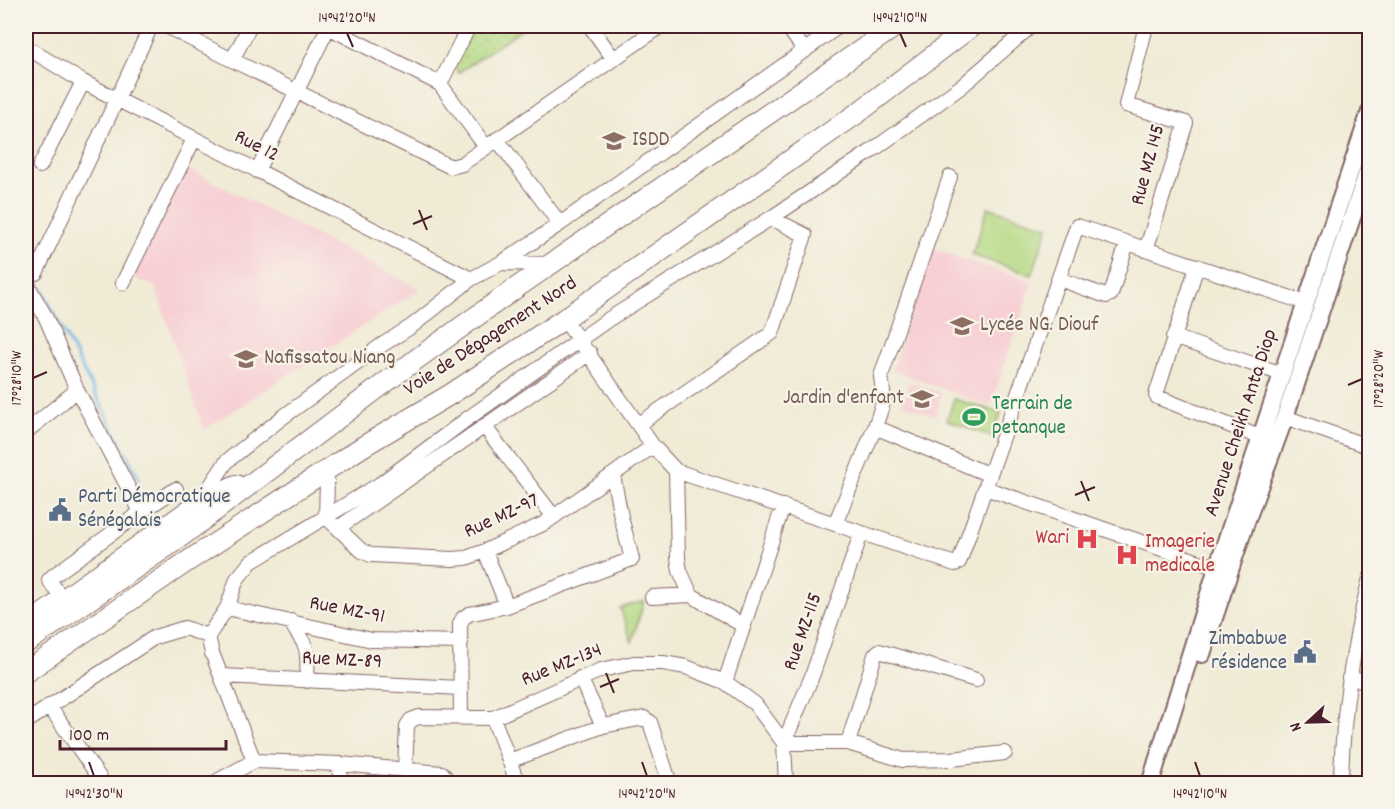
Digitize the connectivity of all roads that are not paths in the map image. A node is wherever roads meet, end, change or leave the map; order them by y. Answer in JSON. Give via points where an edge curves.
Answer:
{"nodes":[{"id":1,"x":151,"y":26,"type":"edge"},
{"id":2,"x":166,"y":26,"type":"edge"},
{"id":3,"x":250,"y":26,"type":"edge"},
{"id":4,"x":328,"y":26,"type":"edge"},
{"id":5,"x":469,"y":26,"type":"edge"},
{"id":6,"x":590,"y":26,"type":"edge"},
{"id":7,"x":661,"y":26,"type":"edge"},
{"id":8,"x":787,"y":26,"type":"edge"},
{"id":9,"x":839,"y":26,"type":"edge"},
{"id":10,"x":896,"y":26,"type":"edge"},
{"id":11,"x":972,"y":26,"type":"edge"},
{"id":12,"x":1031,"y":26,"type":"edge"},
{"id":13,"x":1146,"y":26,"type":"edge"},
{"id":14,"x":26,"y":47,"type":"edge"},
{"id":15,"x":805,"y":51,"type":"junction"},
{"id":16,"x":613,"y":58,"type":"junction"},
{"id":17,"x":232,"y":60,"type":"junction"},
{"id":18,"x":83,"y":82,"type":"junction"},
{"id":19,"x":440,"y":84,"type":"junction"},
{"id":20,"x":298,"y":91,"type":"junction"},
{"id":21,"x":116,"y":99,"type":"junction"},
{"id":22,"x":1370,"y":112,"type":"edge"},
{"id":23,"x":195,"y":139,"type":"junction"},
{"id":24,"x":492,"y":143,"type":"junction"},
{"id":25,"x":1370,"y":164,"type":"edge"},
{"id":26,"x":40,"y":166,"type":"dead end"},
{"id":27,"x":257,"y":171,"type":"junction"},
{"id":28,"x":950,"y":177,"type":"dead end"},
{"id":29,"x":771,"y":218,"type":"junction"},
{"id":30,"x":560,"y":224,"type":"junction"},
{"id":31,"x":1127,"y":243,"type":"junction"},
{"id":32,"x":1146,"y":250,"type":"junction"},
{"id":33,"x":501,"y":263,"type":"junction"},
{"id":34,"x":550,"y":264,"type":"junction"},
{"id":35,"x":1197,"y":267,"type":"junction"},
{"id":36,"x":471,"y":279,"type":"junction"},
{"id":37,"x":1059,"y":279,"type":"junction"},
{"id":38,"x":28,"y":280,"type":"edge"},
{"id":39,"x":123,"y":283,"type":"dead end"},
{"id":40,"x":1306,"y":303,"type":"junction"},
{"id":41,"x":564,"y":319,"type":"junction"},
{"id":42,"x":1173,"y":337,"type":"junction"},
{"id":43,"x":580,"y":341,"type":"junction"},
{"id":44,"x":590,"y":353,"type":"junction"},
{"id":45,"x":1282,"y":374,"type":"junction"},
{"id":46,"x":77,"y":390,"type":"junction"},
{"id":47,"x":1285,"y":417,"type":"junction"},
{"id":48,"x":639,"y":424,"type":"junction"},
{"id":49,"x":484,"y":426,"type":"junction"},
{"id":50,"x":875,"y":427,"type":"junction"},
{"id":51,"x":26,"y":432,"type":"edge"},
{"id":52,"x":1262,"y":438,"type":"junction"},
{"id":53,"x":653,"y":446,"type":"junction"},
{"id":54,"x":362,"y":447,"type":"junction"},
{"id":55,"x":1370,"y":447,"type":"edge"},
{"id":56,"x":676,"y":471,"type":"junction"},
{"id":57,"x":613,"y":475,"type":"junction"},
{"id":58,"x":262,"y":476,"type":"junction"},
{"id":59,"x":327,"y":481,"type":"junction"},
{"id":60,"x":988,"y":481,"type":"junction"},
{"id":61,"x":176,"y":489,"type":"dead end"},
{"id":62,"x":199,"y":503,"type":"junction"},
{"id":63,"x":783,"y":506,"type":"junction"},
{"id":64,"x":141,"y":512,"type":"junction"},
{"id":65,"x":326,"y":517,"type":"junction"},
{"id":66,"x":554,"y":517,"type":"junction"},
{"id":67,"x":835,"y":524,"type":"junction"},
{"id":68,"x":338,"y":528,"type":"junction"},
{"id":69,"x":861,"y":534,"type":"junction"},
{"id":70,"x":485,"y":551,"type":"junction"},
{"id":71,"x":1217,"y":568,"type":"junction"},
{"id":72,"x":1370,"y":578,"type":"edge"},
{"id":73,"x":691,"y":595,"type":"junction"},
{"id":74,"x":652,"y":597,"type":"dead end"},
{"id":75,"x":63,"y":600,"type":"junction"},
{"id":76,"x":507,"y":606,"type":"junction"},
{"id":77,"x":226,"y":608,"type":"junction"},
{"id":78,"x":291,"y":621,"type":"junction"},
{"id":79,"x":26,"y":626,"type":"edge"},
{"id":80,"x":744,"y":626,"type":"junction"},
{"id":81,"x":208,"y":636,"type":"junction"},
{"id":82,"x":461,"y":642,"type":"junction"},
{"id":83,"x":26,"y":643,"type":"edge"},
{"id":84,"x":26,"y":672,"type":"edge"},
{"id":85,"x":222,"y":676,"type":"junction"},
{"id":86,"x":580,"y":678,"type":"junction"},
{"id":87,"x":1349,"y":678,"type":"junction"},
{"id":88,"x":976,"y":680,"type":"dead end"},
{"id":89,"x":307,"y":681,"type":"junction"},
{"id":90,"x":1370,"y":681,"type":"edge"},
{"id":91,"x":725,"y":682,"type":"junction"},
{"id":92,"x":26,"y":688,"type":"edge"},
{"id":93,"x":460,"y":688,"type":"junction"},
{"id":94,"x":49,"y":706,"type":"junction"},
{"id":95,"x":461,"y":717,"type":"junction"},
{"id":96,"x":493,"y":718,"type":"junction"},
{"id":97,"x":26,"y":722,"type":"edge"},
{"id":98,"x":603,"y":726,"type":"junction"},
{"id":99,"x":784,"y":743,"type":"junction"},
{"id":100,"x":848,"y":743,"type":"junction"},
{"id":101,"x":1005,"y":753,"type":"dead end"},
{"id":102,"x":254,"y":761,"type":"junction"},
{"id":103,"x":509,"y":761,"type":"junction"},
{"id":104,"x":340,"y":764,"type":"junction"},
{"id":105,"x":405,"y":769,"type":"junction"},
{"id":106,"x":227,"y":780,"type":"edge"},
{"id":107,"x":445,"y":780,"type":"edge"},
{"id":108,"x":104,"y":783,"type":"edge"},
{"id":109,"x":212,"y":783,"type":"edge"},
{"id":110,"x":340,"y":783,"type":"edge"},
{"id":111,"x":518,"y":783,"type":"edge"},
{"id":112,"x":670,"y":783,"type":"edge"},
{"id":113,"x":786,"y":783,"type":"edge"},
{"id":114,"x":1150,"y":783,"type":"edge"},
{"id":115,"x":1161,"y":783,"type":"edge"},
{"id":116,"x":1341,"y":783,"type":"edge"}],
"edges":[{"from":1,"to":21,"type":"street"},
{"from":2,"to":17,"type":"street"},
{"from":3,"to":17,"type":"street"},
{"from":4,"to":19,"type":"street"},
{"from":4,"to":20,"type":"street"},
{"from":5,"to":19,"type":"street"},
{"from":6,"to":16,"type":"street"},
{"from":7,"to":16,"type":"street"},
{"from":8,"to":15,"type":"street"},
{"from":9,"to":15,"type":"street"},
{"from":10,"to":34,"type":"highway","name":"Voie de Dégagement Nord"},
{"from":11,"to":41,"type":"highway","name":"Voie de Dégagement Nord","via":[[859,112]]},
{"from":12,"to":29,"type":"street","via":[[962,86]]},
{"from":13,"to":32,"type":"street","name":"Rue MZ 145","via":[[1126,105],[1186,123]]},
{"from":14,"to":18,"type":"street","name":"Rue 12"},
{"from":15,"to":30,"type":"street"},
{"from":16,"to":24,"type":"street"},
{"from":17,"to":20,"type":"street"},
{"from":18,"to":21,"type":"street","name":"Rue 12"},
{"from":18,"to":26,"type":"street"},
{"from":19,"to":24,"type":"street"},
{"from":20,"to":24,"type":"street","via":[[451,166],[462,164]]},
{"from":20,"to":27,"type":"street"},
{"from":21,"to":23,"type":"street","name":"Rue 12"},
{"from":21,"to":38,"type":"street"},
{"from":22,"to":40,"type":"main road","name":"Avenue Cheikh Anta Diop"},
{"from":23,"to":27,"type":"street","name":"Rue 12"},
{"from":23,"to":39,"type":"street"},
{"from":24,"to":30,"type":"street"},
{"from":25,"to":47,"type":"main road","name":"Avenue Cheikh Anta Diop"},
{"from":27,"to":36,"type":"street","name":"Rue 12"},
{"from":28,"to":50,"type":"street","via":[[881,376],[884,400]]},
{"from":29,"to":43,"type":"street"},
{"from":29,"to":48,"type":"street","via":[[805,235],[771,333]]},
{"from":30,"to":33,"type":"street"},
{"from":31,"to":32,"type":"street"},
{"from":31,"to":37,"type":"street","via":[[1077,226]]},
{"from":31,"to":37,"type":"street","via":[[1111,294],[1106,296]]},
{"from":32,"to":35,"type":"street"},
{"from":33,"to":34,"type":"street"},
{"from":33,"to":36,"type":"street"},
{"from":34,"to":58,"type":"highway","name":"Voie de Dégagement Nord"},
{"from":35,"to":40,"type":"street"},
{"from":35,"to":42,"type":"street"},
{"from":36,"to":62,"type":"street","via":[[227,461]]},
{"from":37,"to":60,"type":"street"},
{"from":38,"to":46,"type":"street"},
{"from":40,"to":45,"type":"main road","name":"Avenue Cheikh Anta Diop"},
{"from":41,"to":43,"type":"street"},
{"from":41,"to":54,"type":"highway","name":"Voie de Dégagement Nord"},
{"from":42,"to":45,"type":"street"},
{"from":42,"to":52,"type":"street","via":[[1156,396]]},
{"from":43,"to":44,"type":"street"},
{"from":43,"to":65,"type":"street","via":[[467,418],[380,484]]},
{"from":44,"to":48,"type":"street"},
{"from":44,"to":49,"type":"street"},
{"from":45,"to":52,"type":"main road","name":"Avenue Cheikh Anta Diop"},
{"from":46,"to":51,"type":"street"},
{"from":46,"to":64,"type":"street"},
{"from":47,"to":55,"type":"street"},
{"from":47,"to":115,"type":"main road","name":"Avenue Cheikh Anta Diop"},
{"from":48,"to":53,"type":"street"},
{"from":49,"to":66,"type":"street"},
{"from":49,"to":68,"type":"street"},
{"from":50,"to":60,"type":"street"},
{"from":50,"to":67,"type":"street"},
{"from":52,"to":71,"type":"main road","name":"Avenue Cheikh Anta Diop"},
{"from":53,"to":56,"type":"street"},
{"from":53,"to":57,"type":"street","name":"Rue MZ-97"},
{"from":54,"to":59,"type":"highway"},
{"from":54,"to":84,"type":"highway","name":"Voie de Dégagement Nord"},
{"from":56,"to":63,"type":"street"},
{"from":56,"to":73,"type":"street","via":[[678,558]]},
{"from":57,"to":66,"type":"street","name":"Rue MZ-97"},
{"from":57,"to":76,"type":"street","via":[[632,559]]},
{"from":58,"to":62,"type":"highway"},
{"from":58,"to":83,"type":"highway","name":"Voie de Dégagement Nord"},
{"from":59,"to":65,"type":"street"},
{"from":59,"to":92,"type":"highway"},
{"from":60,"to":69,"type":"street","via":[[955,564]]},
{"from":60,"to":71,"type":"street"},
{"from":61,"to":64,"type":"street"},
{"from":62,"to":75,"type":"highway"},
{"from":63,"to":67,"type":"street"},
{"from":63,"to":80,"type":"street"},
{"from":64,"to":75,"type":"street","via":[[49,580]]},
{"from":65,"to":68,"type":"street","name":"Rue MZ-97"},
{"from":65,"to":77,"type":"street","via":[[251,562],[237,579]]},
{"from":66,"to":70,"type":"street","name":"Rue MZ-97"},
{"from":67,"to":69,"type":"street"},
{"from":68,"to":70,"type":"street","name":"Rue MZ-97","via":[[371,555],[452,559]]},
{"from":69,"to":99,"type":"street","name":"Rue MZ-115","via":[[812,676]]},
{"from":70,"to":76,"type":"street"},
{"from":71,"to":114,"type":"main road","name":"Avenue Cheikh Anta Diop"},
{"from":72,"to":87,"type":"street"},
{"from":73,"to":74,"type":"street"},
{"from":73,"to":80,"type":"street"},
{"from":75,"to":79,"type":"highway"},
{"from":76,"to":82,"type":"street","via":[[463,618]]},
{"from":77,"to":78,"type":"street","name":"Rue MZ-91"},
{"from":77,"to":81,"type":"street"},
{"from":78,"to":82,"type":"street","name":"Rue MZ-91","via":[[372,640]]},
{"from":78,"to":89,"type":"street","via":[[306,650]]},
{"from":80,"to":91,"type":"street"},
{"from":81,"to":85,"type":"street"},
{"from":81,"to":94,"type":"street","via":[[185,628],[155,637]]},
{"from":82,"to":93,"type":"street"},
{"from":85,"to":89,"type":"street","name":"Rue MZ-89"},
{"from":85,"to":102,"type":"street"},
{"from":86,"to":91,"type":"street","name":"Rue MZ-134","via":[[634,663],[663,663]]},
{"from":86,"to":96,"type":"street","name":"Rue MZ-134"},
{"from":86,"to":98,"type":"street"},
{"from":87,"to":90,"type":"street"},
{"from":87,"to":116,"type":"street"},
{"from":88,"to":100,"type":"street","via":[[879,651]]},
{"from":89,"to":93,"type":"street","name":"Rue MZ-89"},
{"from":91,"to":99,"type":"street","name":"Rue MZ-134","via":[[755,704]]},
{"from":93,"to":95,"type":"street"},
{"from":94,"to":97,"type":"street"},
{"from":94,"to":108,"type":"street"},
{"from":95,"to":96,"type":"street","name":"Rue MZ-134"},
{"from":95,"to":105,"type":"street","name":"Rue MZ-134","via":[[411,720],[407,726]]},
{"from":96,"to":103,"type":"street"},
{"from":98,"to":103,"type":"street"},
{"from":98,"to":112,"type":"street","via":[[641,717],[648,719]]},
{"from":99,"to":100,"type":"street"},
{"from":99,"to":113,"type":"street"},
{"from":100,"to":101,"type":"street","via":[[903,760]]},
{"from":102,"to":104,"type":"street"},
{"from":102,"to":106,"type":"street"},
{"from":103,"to":111,"type":"street"},
{"from":104,"to":105,"type":"street"},
{"from":104,"to":110,"type":"street"},
{"from":105,"to":107,"type":"street","via":[[442,773]]},
{"from":106,"to":109,"type":"street"}]}
